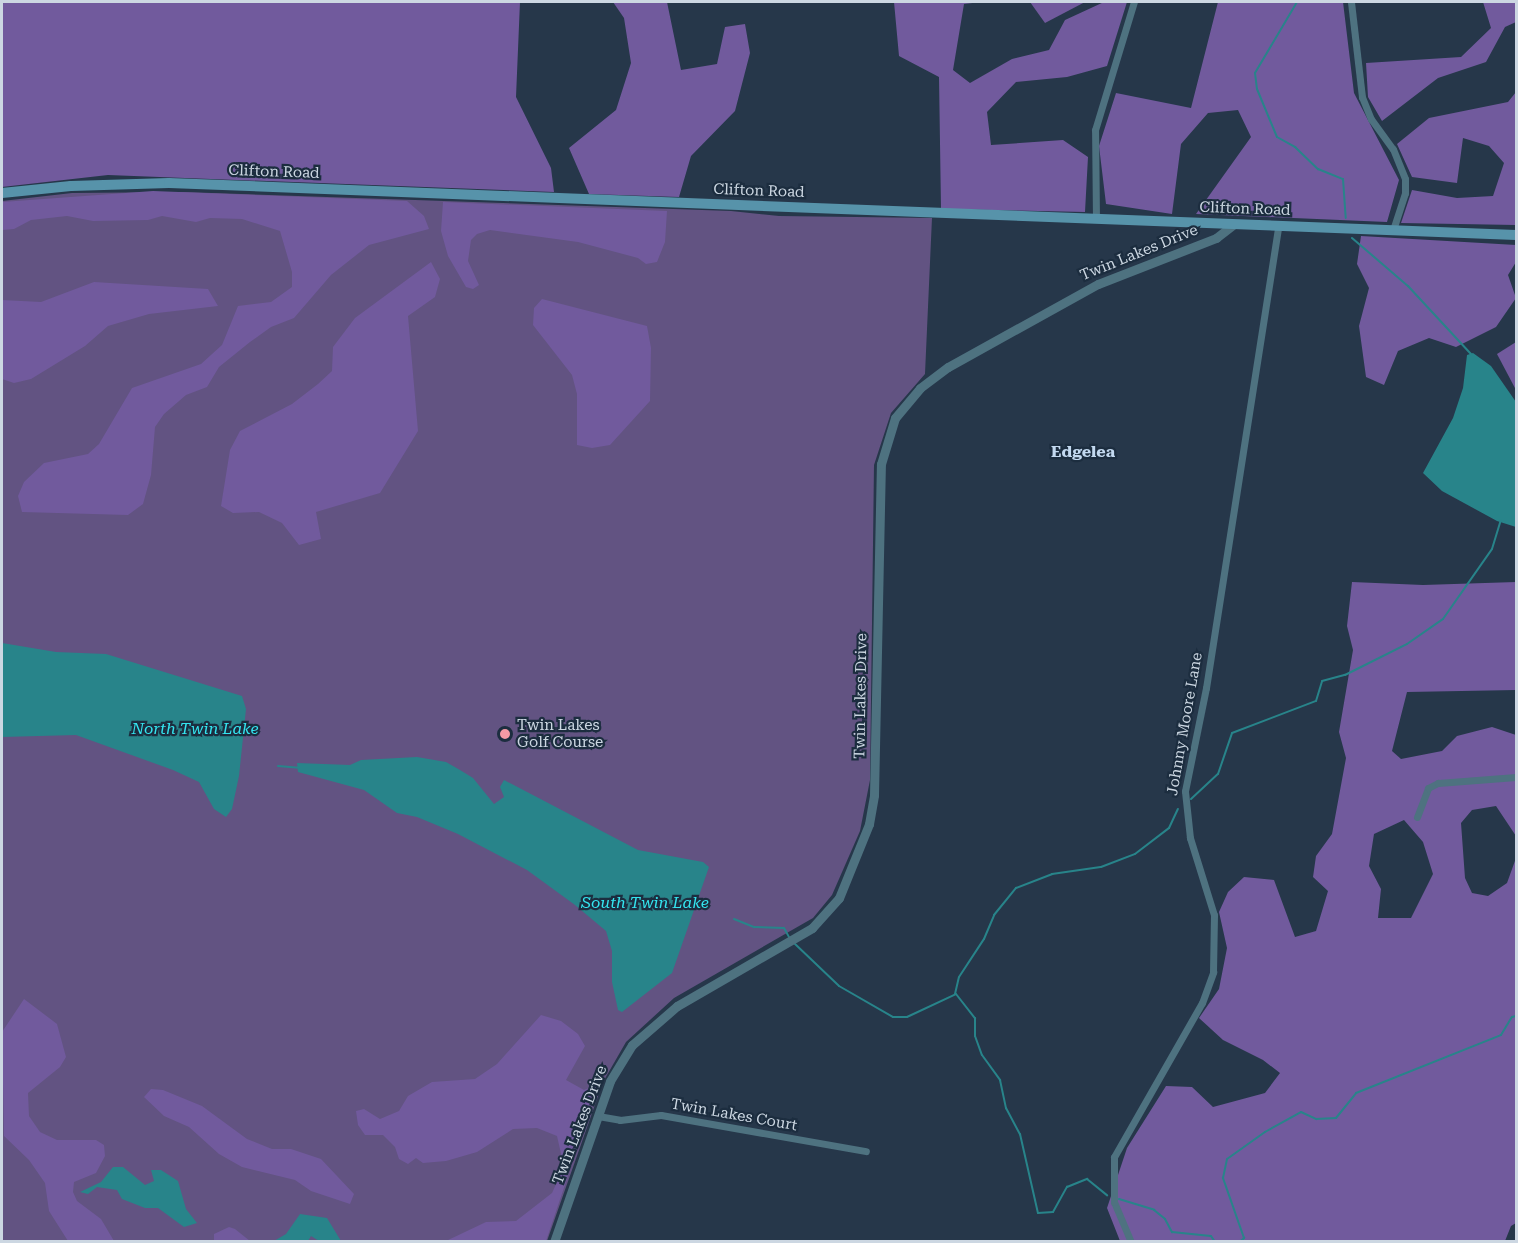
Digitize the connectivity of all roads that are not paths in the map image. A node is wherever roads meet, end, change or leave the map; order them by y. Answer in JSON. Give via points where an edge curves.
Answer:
{"nodes":[{"id":1,"x":1134,"y":2,"type":"edge"},
{"id":2,"x":1351,"y":2,"type":"edge"},
{"id":3,"x":2,"y":193,"type":"edge"},
{"id":4,"x":1096,"y":219,"type":"junction"},
{"id":5,"x":1234,"y":224,"type":"junction"},
{"id":6,"x":1278,"y":226,"type":"junction"},
{"id":7,"x":1393,"y":230,"type":"junction"},
{"id":8,"x":1516,"y":235,"type":"edge"},
{"id":9,"x":1516,"y":777,"type":"edge"},
{"id":10,"x":1417,"y":817,"type":"dead end"},
{"id":11,"x":598,"y":1116,"type":"junction"},
{"id":12,"x":866,"y":1151,"type":"dead end"},
{"id":13,"x":554,"y":1242,"type":"edge"},
{"id":14,"x":1131,"y":1242,"type":"edge"}],
"edges":[{"from":1,"to":4,"type":"street","via":[[1095,130]]},
{"from":2,"to":7,"type":"street","via":[[1362,97],[1371,119],[1393,149],[1405,179],[1405,193]]},
{"from":3,"to":4,"type":"main road","name":"Clifton Road","via":[[169,183]]},
{"from":4,"to":5,"type":"main road","name":"Clifton Road"},
{"from":5,"to":6,"type":"main road","name":"Clifton Road"},
{"from":5,"to":11,"type":"street","name":"Twin Lakes Drive","via":[[1216,238],[1098,284],[948,367],[920,388],[895,418],[881,464],[872,812],[834,906],[799,937],[699,992],[648,1027],[618,1065]]},
{"from":6,"to":7,"type":"main road","name":"Clifton Road"},
{"from":6,"to":14,"type":"street","name":"Johnny Moore Lane","via":[[1203,706],[1185,791],[1190,838],[1214,915],[1213,972],[1202,1003],[1114,1157],[1114,1202]]},
{"from":7,"to":8,"type":"main road","name":"Clifton Road"},
{"from":9,"to":10,"type":"street","via":[[1438,783],[1428,788]]},
{"from":11,"to":12,"type":"street","name":"Twin Lakes Court","via":[[620,1120],[661,1115]]},
{"from":11,"to":13,"type":"street","name":"Twin Lakes Drive"}]}
